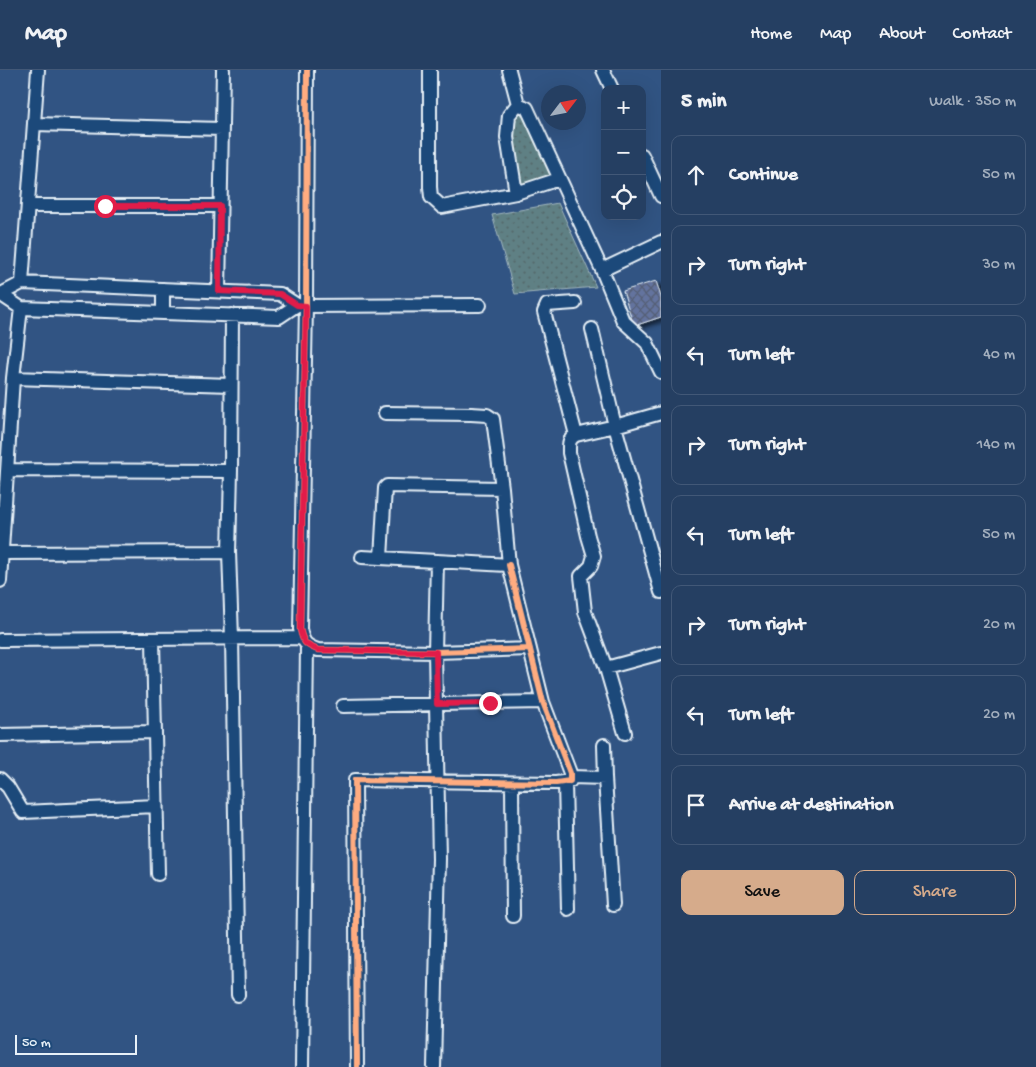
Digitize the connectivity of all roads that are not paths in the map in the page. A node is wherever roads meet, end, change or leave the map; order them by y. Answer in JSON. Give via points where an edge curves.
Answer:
{"nodes":[{"id":1,"x":38,"y":70,"type":"edge"},
{"id":2,"x":223,"y":70,"type":"edge"},
{"id":3,"x":307,"y":70,"type":"edge"},
{"id":4,"x":430,"y":70,"type":"edge"},
{"id":5,"x":509,"y":70,"type":"edge"},
{"id":6,"x":603,"y":70,"type":"edge"},
{"id":7,"x":610,"y":85,"type":"edge"},
{"id":8,"x":518,"y":104,"type":"junction"},
{"id":9,"x":34,"y":124,"type":"junction"},
{"id":10,"x":222,"y":129,"type":"junction"},
{"id":11,"x":646,"y":164,"type":"edge"},
{"id":12,"x":559,"y":179,"type":"junction"},
{"id":13,"x":516,"y":192,"type":"junction"},
{"id":14,"x":661,"y":196,"type":"edge"},
{"id":15,"x":28,"y":206,"type":"junction"},
{"id":16,"x":220,"y":206,"type":"junction"},
{"id":17,"x":661,"y":242,"type":"edge"},
{"id":18,"x":602,"y":270,"type":"junction"},
{"id":19,"x":22,"y":283,"type":"junction"},
{"id":20,"x":163,"y":289,"type":"junction"},
{"id":21,"x":219,"y":291,"type":"junction"},
{"id":22,"x":1,"y":294,"type":"edge"},
{"id":23,"x":575,"y":302,"type":"dead end"},
{"id":24,"x":302,"y":306,"type":"junction"},
{"id":25,"x":480,"y":306,"type":"dead end"},
{"id":26,"x":21,"y":308,"type":"junction"},
{"id":27,"x":164,"y":313,"type":"junction"},
{"id":28,"x":232,"y":315,"type":"junction"},
{"id":29,"x":592,"y":329,"type":"dead end"},
{"id":30,"x":661,"y":372,"type":"edge"},
{"id":31,"x":13,"y":378,"type":"junction"},
{"id":32,"x":231,"y":385,"type":"junction"},
{"id":33,"x":385,"y":413,"type":"dead end"},
{"id":34,"x":661,"y":413,"type":"edge"},
{"id":35,"x":616,"y":426,"type":"junction"},
{"id":36,"x":576,"y":434,"type":"junction"},
{"id":37,"x":7,"y":470,"type":"junction"},
{"id":38,"x":231,"y":471,"type":"junction"},
{"id":39,"x":502,"y":488,"type":"junction"},
{"id":40,"x":2,"y":552,"type":"junction"},
{"id":41,"x":229,"y":552,"type":"junction"},
{"id":42,"x":362,"y":557,"type":"dead end"},
{"id":43,"x":381,"y":558,"type":"junction"},
{"id":44,"x":437,"y":561,"type":"junction"},
{"id":45,"x":509,"y":565,"type":"junction"},
{"id":46,"x":0,"y":582,"type":"edge"},
{"id":47,"x":661,"y":592,"type":"edge"},
{"id":48,"x":232,"y":638,"type":"junction"},
{"id":49,"x":0,"y":640,"type":"edge"},
{"id":50,"x":153,"y":640,"type":"junction"},
{"id":51,"x":304,"y":642,"type":"junction"},
{"id":52,"x":530,"y":649,"type":"junction"},
{"id":53,"x":436,"y":652,"type":"junction"},
{"id":54,"x":661,"y":653,"type":"edge"},
{"id":55,"x":606,"y":668,"type":"junction"},
{"id":56,"x":543,"y":702,"type":"junction"},
{"id":57,"x":437,"y":704,"type":"junction"},
{"id":58,"x":343,"y":706,"type":"dead end"},
{"id":59,"x":154,"y":732,"type":"junction"},
{"id":60,"x":625,"y":733,"type":"dead end"},
{"id":61,"x":0,"y":735,"type":"edge"},
{"id":62,"x":604,"y":745,"type":"dead end"},
{"id":63,"x":605,"y":778,"type":"junction"},
{"id":64,"x":0,"y":779,"type":"edge"},
{"id":65,"x":568,"y":780,"type":"junction"},
{"id":66,"x":438,"y":782,"type":"junction"},
{"id":67,"x":512,"y":783,"type":"junction"},
{"id":68,"x":156,"y":806,"type":"junction"},
{"id":69,"x":158,"y":874,"type":"dead end"},
{"id":70,"x":613,"y":905,"type":"dead end"},
{"id":71,"x":568,"y":909,"type":"dead end"},
{"id":72,"x":513,"y":916,"type":"dead end"},
{"id":73,"x":238,"y":995,"type":"dead end"},
{"id":74,"x":302,"y":1067,"type":"edge"},
{"id":75,"x":357,"y":1067,"type":"edge"},
{"id":76,"x":434,"y":1067,"type":"edge"}],
"edges":[{"from":1,"to":9,"type":"street"},
{"from":2,"to":10,"type":"street"},
{"from":3,"to":24,"type":"street"},
{"from":4,"to":13,"type":"street","via":[[431,197],[442,207]]},
{"from":5,"to":8,"type":"street"},
{"from":6,"to":7,"type":"street"},
{"from":8,"to":12,"type":"street","via":[[527,108]]},
{"from":8,"to":13,"type":"street","via":[[509,114],[507,137]]},
{"from":9,"to":10,"type":"street"},
{"from":9,"to":15,"type":"street"},
{"from":10,"to":16,"type":"street"},
{"from":11,"to":14,"type":"street"},
{"from":12,"to":13,"type":"street"},
{"from":12,"to":18,"type":"street"},
{"from":15,"to":16,"type":"street"},
{"from":15,"to":19,"type":"street"},
{"from":16,"to":21,"type":"street"},
{"from":17,"to":18,"type":"street"},
{"from":18,"to":30,"type":"street","via":[[623,321],[647,343]]},
{"from":19,"to":20,"type":"street"},
{"from":19,"to":22,"type":"street"},
{"from":20,"to":21,"type":"street"},
{"from":20,"to":27,"type":"street"},
{"from":21,"to":24,"type":"street","via":[[280,294]]},
{"from":22,"to":26,"type":"street"},
{"from":23,"to":36,"type":"street","via":[[547,305],[544,312]]},
{"from":24,"to":25,"type":"street"},
{"from":24,"to":28,"type":"street","via":[[279,317]]},
{"from":24,"to":51,"type":"street","via":[[300,629]]},
{"from":26,"to":27,"type":"street"},
{"from":26,"to":31,"type":"street"},
{"from":27,"to":28,"type":"street"},
{"from":28,"to":32,"type":"street"},
{"from":29,"to":35,"type":"street"},
{"from":31,"to":32,"type":"street"},
{"from":31,"to":37,"type":"street"},
{"from":32,"to":38,"type":"street"},
{"from":33,"to":39,"type":"street","via":[[491,416]]},
{"from":34,"to":35,"type":"street"},
{"from":35,"to":36,"type":"street"},
{"from":35,"to":47,"type":"street"},
{"from":36,"to":55,"type":"street","via":[[568,443],[569,453],[594,556],[591,566],[581,576],[584,612]]},
{"from":37,"to":38,"type":"street"},
{"from":37,"to":40,"type":"street"},
{"from":38,"to":41,"type":"street"},
{"from":39,"to":43,"type":"street","via":[[386,487]]},
{"from":39,"to":45,"type":"street"},
{"from":40,"to":41,"type":"street"},
{"from":40,"to":46,"type":"street"},
{"from":41,"to":48,"type":"street"},
{"from":42,"to":43,"type":"street"},
{"from":43,"to":44,"type":"street"},
{"from":44,"to":45,"type":"street"},
{"from":44,"to":53,"type":"street"},
{"from":45,"to":52,"type":"street"},
{"from":48,"to":50,"type":"street"},
{"from":48,"to":51,"type":"street"},
{"from":48,"to":73,"type":"street"},
{"from":49,"to":50,"type":"street"},
{"from":50,"to":59,"type":"street"},
{"from":51,"to":53,"type":"street","via":[[318,650]]},
{"from":51,"to":74,"type":"street"},
{"from":52,"to":53,"type":"street"},
{"from":52,"to":56,"type":"street"},
{"from":53,"to":57,"type":"street"},
{"from":54,"to":55,"type":"street"},
{"from":55,"to":60,"type":"street"},
{"from":56,"to":57,"type":"street"},
{"from":56,"to":65,"type":"street"},
{"from":57,"to":58,"type":"street"},
{"from":57,"to":66,"type":"street"},
{"from":59,"to":61,"type":"street"},
{"from":59,"to":68,"type":"street"},
{"from":62,"to":63,"type":"street"},
{"from":63,"to":65,"type":"street"},
{"from":63,"to":70,"type":"street"},
{"from":64,"to":68,"type":"street","via":[[23,812]]},
{"from":65,"to":67,"type":"street"},
{"from":65,"to":71,"type":"street"},
{"from":66,"to":67,"type":"street"},
{"from":66,"to":75,"type":"street","via":[[355,780]]},
{"from":66,"to":76,"type":"street"},
{"from":67,"to":72,"type":"street"},
{"from":68,"to":69,"type":"street"}]}
